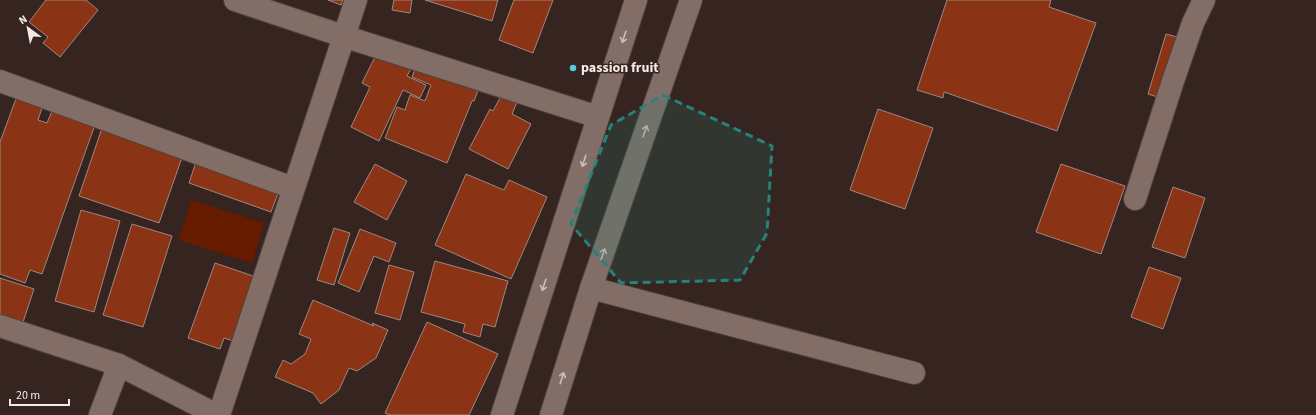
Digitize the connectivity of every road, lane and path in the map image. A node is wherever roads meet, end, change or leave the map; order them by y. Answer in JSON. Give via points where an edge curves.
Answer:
{"nodes":[{"id":1,"x":235,"y":0,"type":"edge"},
{"id":2,"x":356,"y":0,"type":"edge"},
{"id":3,"x":636,"y":0,"type":"edge"},
{"id":4,"x":690,"y":0,"type":"edge"},
{"id":5,"x":1204,"y":0,"type":"edge"},
{"id":6,"x":343,"y":36,"type":"junction"},
{"id":7,"x":0,"y":81,"type":"edge"},
{"id":8,"x":598,"y":118,"type":"junction"},
{"id":9,"x":293,"y":188,"type":"junction"},
{"id":10,"x":1135,"y":199,"type":"dead end"},
{"id":11,"x":591,"y":288,"type":"junction"},
{"id":12,"x":0,"y":326,"type":"edge"},
{"id":13,"x":119,"y":365,"type":"junction"},
{"id":14,"x":914,"y":373,"type":"dead end"},
{"id":15,"x":100,"y":415,"type":"edge"},
{"id":16,"x":218,"y":415,"type":"edge"},
{"id":17,"x":502,"y":415,"type":"edge"},
{"id":18,"x":551,"y":415,"type":"edge"}],
"edges":[{"from":1,"to":6,"type":"street"},
{"from":2,"to":6,"type":"street"},
{"from":3,"to":8,"type":"street","one_way":true},
{"from":11,"to":4,"type":"street","one_way":true},
{"from":5,"to":10,"type":"street","via":[[1193,23]]},
{"from":6,"to":8,"type":"street"},
{"from":6,"to":9,"type":"street"},
{"from":7,"to":9,"type":"street"},
{"from":8,"to":17,"type":"street","one_way":true},
{"from":9,"to":16,"type":"street"},
{"from":11,"to":14,"type":"street"},
{"from":18,"to":11,"type":"street","one_way":true},
{"from":12,"to":13,"type":"street"},
{"from":13,"to":15,"type":"street"},
{"from":13,"to":16,"type":"street"}]}
